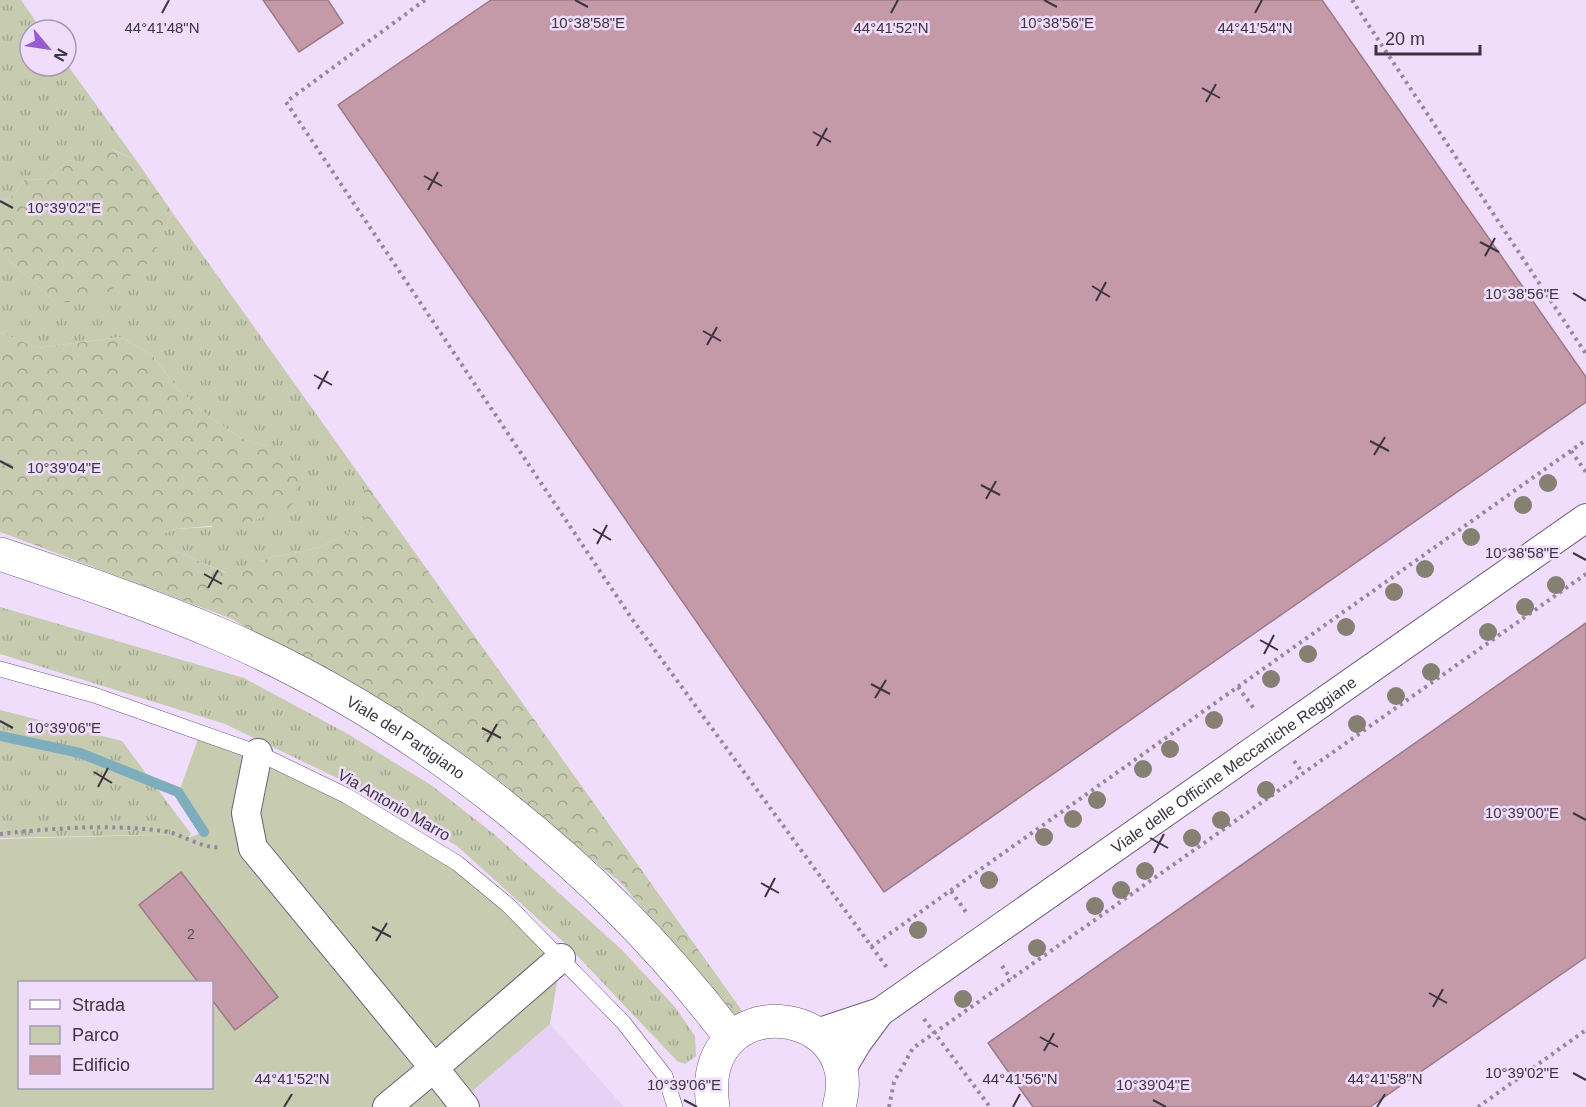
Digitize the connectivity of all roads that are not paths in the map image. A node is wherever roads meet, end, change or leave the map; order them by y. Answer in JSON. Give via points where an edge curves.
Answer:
{"nodes":[{"id":1,"x":1586,"y":518,"type":"edge"},
{"id":2,"x":0,"y":554,"type":"edge"},
{"id":3,"x":0,"y":669,"type":"edge"},
{"id":4,"x":258,"y":753,"type":"junction"},
{"id":5,"x":561,"y":958,"type":"junction"},
{"id":6,"x":880,"y":1012,"type":"junction"},
{"id":7,"x":817,"y":1033,"type":"junction"},
{"id":8,"x":731,"y":1038,"type":"junction"},
{"id":9,"x":434,"y":1068,"type":"junction"},
{"id":10,"x":841,"y":1071,"type":"junction"},
{"id":11,"x":387,"y":1107,"type":"edge"},
{"id":12,"x":465,"y":1107,"type":"edge"},
{"id":13,"x":675,"y":1107,"type":"edge"},
{"id":14,"x":713,"y":1107,"type":"edge"},
{"id":15,"x":839,"y":1107,"type":"edge"}],
"edges":[{"from":1,"to":6,"type":"street","name":"Viale delle Officine Meccaniche Reggiane"},
{"from":2,"to":8,"type":"main road","name":"Viale del Partigiano","via":[[107,589],[222,635],[333,692],[444,762],[541,836],[632,921]]},
{"from":3,"to":4,"type":"lane","name":"Via Antonio Marro","via":[[94,695]]},
{"from":4,"to":5,"type":"lane","name":"Via Antonio Marro","via":[[347,796],[457,863],[508,905]]},
{"from":4,"to":9,"type":"street","via":[[246,813],[253,848]]},
{"from":5,"to":9,"type":"street"},
{"from":5,"to":13,"type":"lane","name":"Via Antonio Marro","via":[[643,1045],[665,1076]]},
{"from":6,"to":7,"type":"street","name":"Viale delle Officine Meccaniche Reggiane"},
{"from":6,"to":10,"type":"street","name":"Viale delle Officine Meccaniche Reggiane"},
{"from":7,"to":8,"type":"main road","via":[[801,1024],[764,1021]]},
{"from":7,"to":10,"type":"main road","via":[[832,1050]]},
{"from":8,"to":14,"type":"main road","via":[[712,1070]]},
{"from":9,"to":11,"type":"street"},
{"from":9,"to":12,"type":"street"},
{"from":10,"to":15,"type":"main road","via":[[843,1093]]}]}
